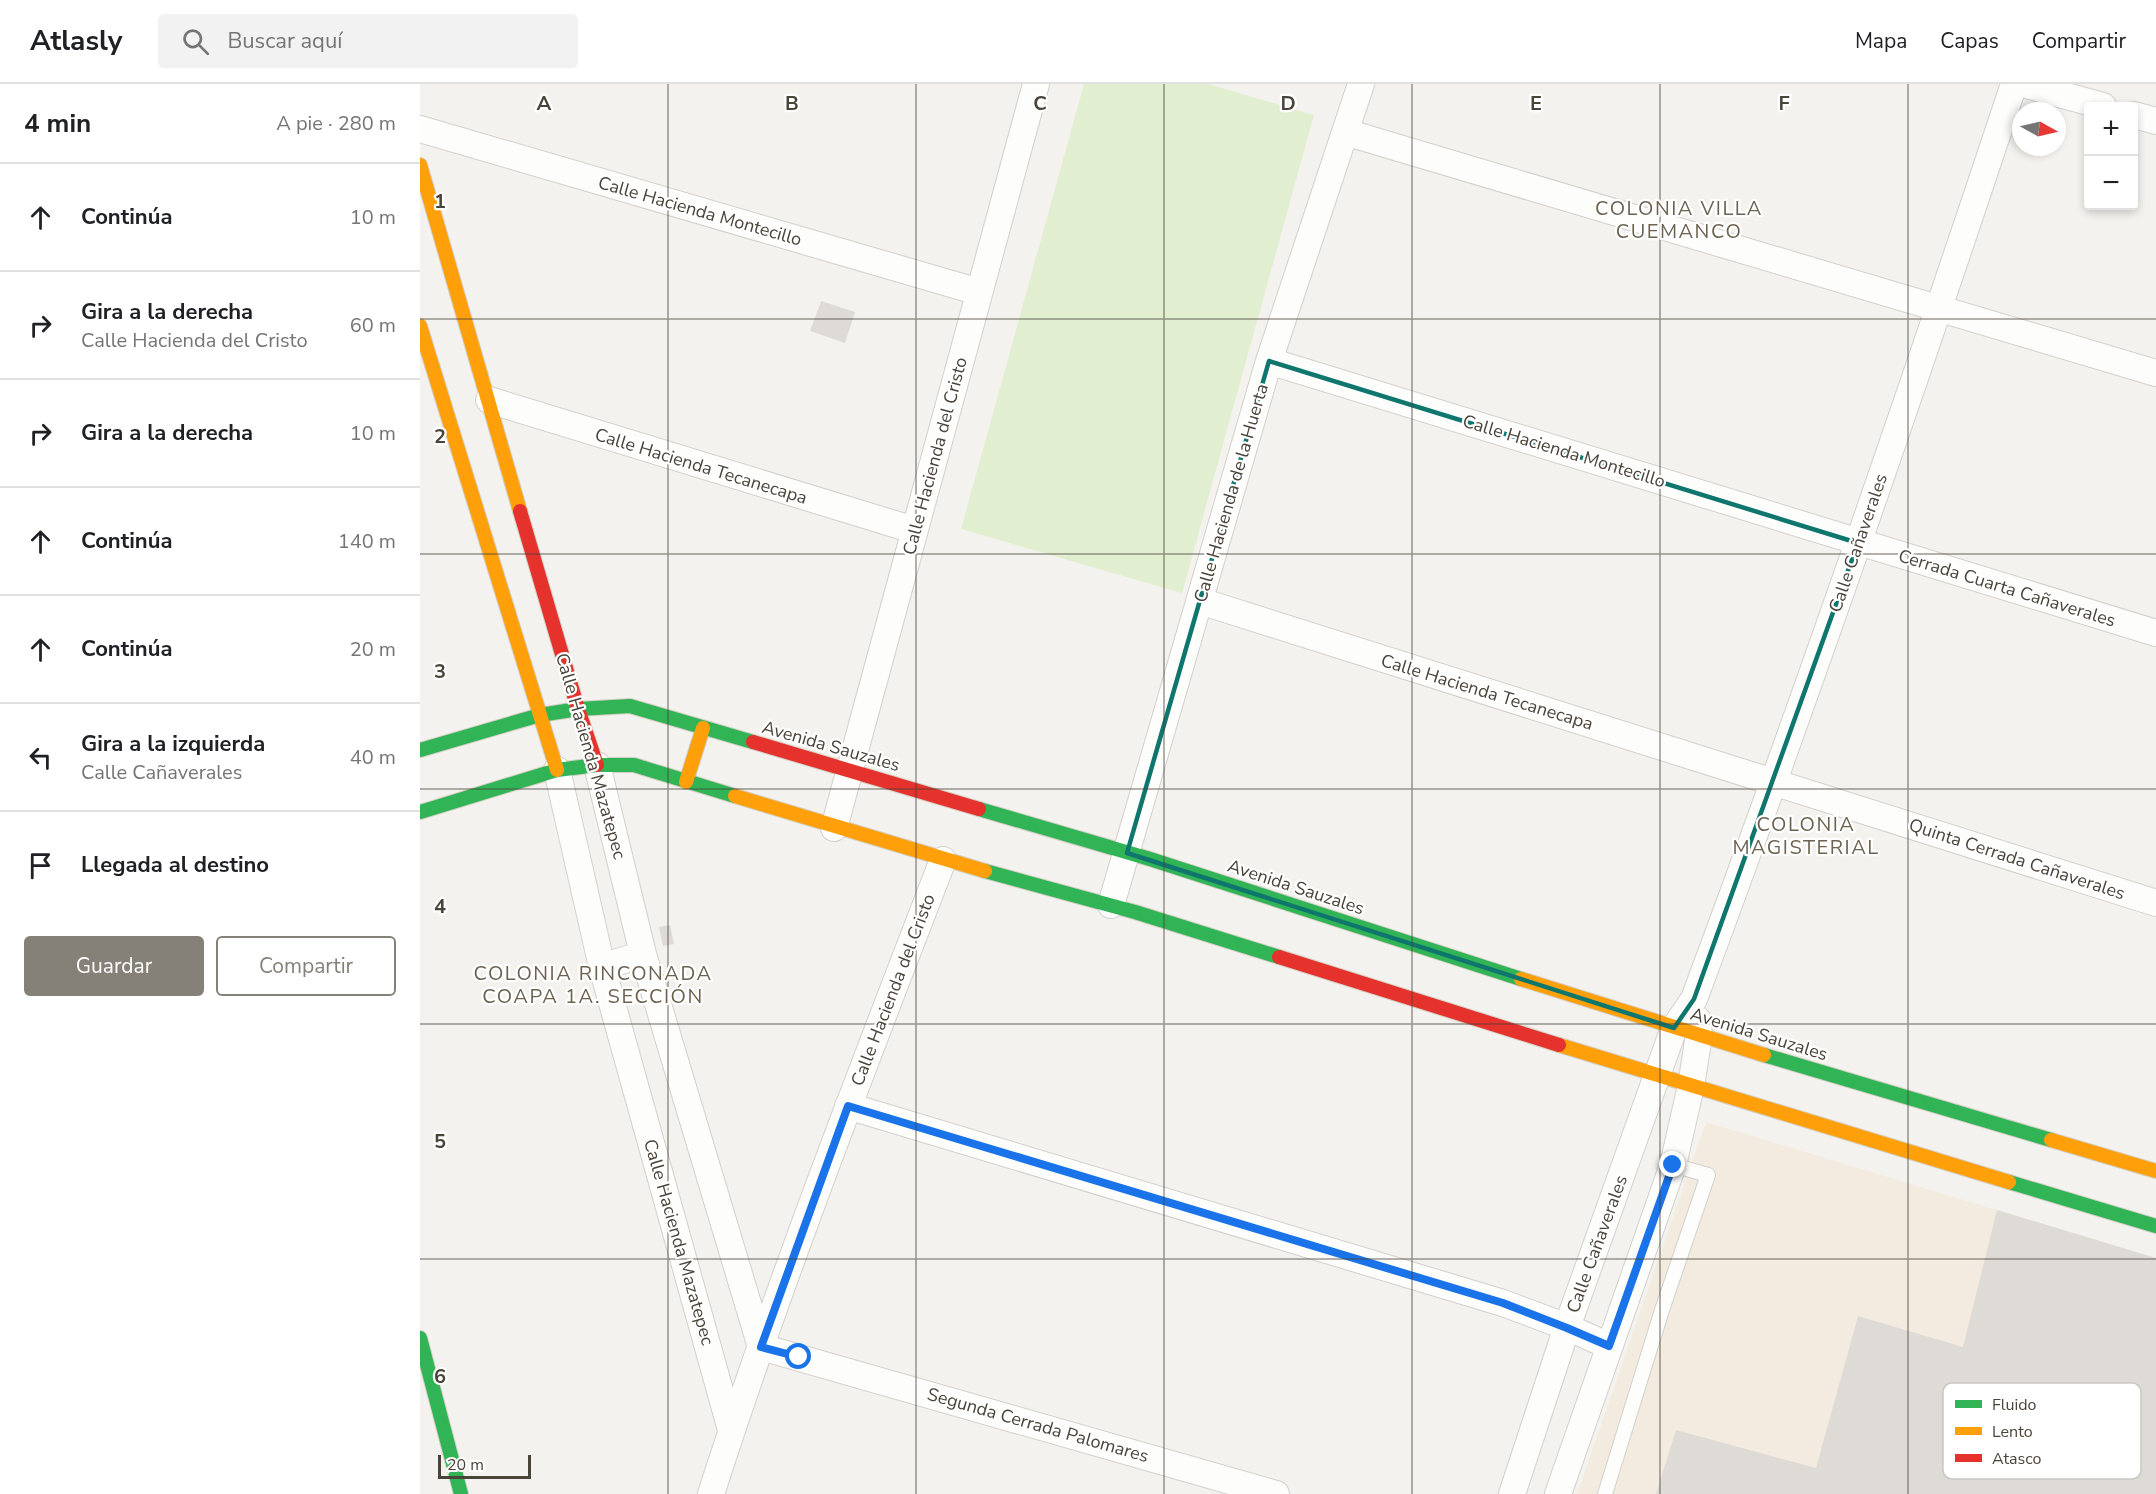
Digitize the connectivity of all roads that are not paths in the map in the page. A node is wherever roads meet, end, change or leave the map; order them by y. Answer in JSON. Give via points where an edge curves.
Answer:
{"nodes":[{"id":1,"x":1036,"y":84,"type":"edge"},
{"id":2,"x":1361,"y":84,"type":"edge"},
{"id":3,"x":2014,"y":84,"type":"edge"},
{"id":4,"x":2023,"y":84,"type":"edge"},
{"id":5,"x":2088,"y":102,"type":"edge"},
{"id":6,"x":2138,"y":116,"type":"edge"},
{"id":7,"x":2156,"y":121,"type":"edge"},
{"id":8,"x":420,"y":129,"type":"edge"},
{"id":9,"x":1345,"y":132,"type":"junction"},
{"id":10,"x":420,"y":165,"type":"edge"},
{"id":11,"x":979,"y":292,"type":"junction"},
{"id":12,"x":1939,"y":310,"type":"junction"},
{"id":13,"x":420,"y":326,"type":"edge"},
{"id":14,"x":1269,"y":361,"type":"junction"},
{"id":15,"x":2156,"y":373,"type":"edge"},
{"id":16,"x":489,"y":400,"type":"junction"},
{"id":17,"x":914,"y":530,"type":"junction"},
{"id":18,"x":1858,"y":543,"type":"junction"},
{"id":19,"x":1200,"y":601,"type":"junction"},
{"id":20,"x":2156,"y":633,"type":"edge"},
{"id":21,"x":578,"y":709,"type":"junction"},
{"id":22,"x":540,"y":715,"type":"junction"},
{"id":23,"x":704,"y":728,"type":"junction"},
{"id":24,"x":420,"y":750,"type":"edge"},
{"id":25,"x":597,"y":765,"type":"junction"},
{"id":26,"x":557,"y":770,"type":"junction"},
{"id":27,"x":850,"y":770,"type":"junction"},
{"id":28,"x":686,"y":782,"type":"junction"},
{"id":29,"x":1775,"y":782,"type":"junction"},
{"id":30,"x":420,"y":812,"type":"edge"},
{"id":31,"x":834,"y":828,"type":"junction"},
{"id":32,"x":1127,"y":852,"type":"junction"},
{"id":33,"x":943,"y":860,"type":"junction"},
{"id":34,"x":2156,"y":903,"type":"edge"},
{"id":35,"x":1111,"y":905,"type":"junction"},
{"id":36,"x":643,"y":954,"type":"junction"},
{"id":37,"x":602,"y":967,"type":"junction"},
{"id":38,"x":1695,"y":999,"type":"junction"},
{"id":39,"x":1674,"y":1028,"type":"junction"},
{"id":40,"x":1699,"y":1035,"type":"junction"},
{"id":41,"x":1658,"y":1075,"type":"junction"},
{"id":42,"x":1691,"y":1086,"type":"junction"},
{"id":43,"x":848,"y":1106,"type":"junction"},
{"id":44,"x":1673,"y":1165,"type":"junction"},
{"id":45,"x":2156,"y":1171,"type":"edge"},
{"id":46,"x":2156,"y":1226,"type":"edge"},
{"id":47,"x":1567,"y":1328,"type":"junction"},
{"id":48,"x":420,"y":1338,"type":"edge"},
{"id":49,"x":1609,"y":1346,"type":"junction"},
{"id":50,"x":761,"y":1347,"type":"junction"},
{"id":51,"x":731,"y":1430,"type":"junction"},
{"id":52,"x":462,"y":1494,"type":"edge"},
{"id":53,"x":711,"y":1494,"type":"edge"},
{"id":54,"x":1276,"y":1494,"type":"edge"},
{"id":55,"x":1512,"y":1494,"type":"edge"},
{"id":56,"x":1558,"y":1494,"type":"edge"},
{"id":57,"x":1605,"y":1494,"type":"edge"}],
"edges":[{"from":1,"to":11,"type":"street","name":"Calle Hacienda del Cristo"},
{"from":2,"to":9,"type":"street","name":"Calle Hacienda de la Huerta"},
{"from":3,"to":12,"type":"street","name":"Calle Cañaverales"},
{"from":4,"to":5,"type":"street"},
{"from":6,"to":7,"type":"street"},
{"from":8,"to":11,"type":"street","name":"Calle Hacienda Montecillo"},
{"from":9,"to":12,"type":"street"},
{"from":9,"to":14,"type":"street","name":"Calle Hacienda de la Huerta"},
{"from":10,"to":16,"type":"street","name":"Calle Hacienda Mazatepec"},
{"from":11,"to":17,"type":"street","name":"Calle Hacienda del Cristo"},
{"from":12,"to":15,"type":"street"},
{"from":12,"to":18,"type":"street","name":"Calle Cañaverales"},
{"from":13,"to":22,"type":"street","name":"Calle Hacienda Mazatepec","via":[[497,557]]},
{"from":14,"to":18,"type":"street","name":"Calle Hacienda Montecillo"},
{"from":14,"to":19,"type":"street","name":"Calle Hacienda de la Huerta"},
{"from":16,"to":17,"type":"street","name":"Calle Hacienda Tecanecapa"},
{"from":16,"to":21,"type":"street","name":"Calle Hacienda Mazatepec","via":[[527,549]]},
{"from":17,"to":27,"type":"street","name":"Calle Hacienda del Cristo"},
{"from":18,"to":20,"type":"street","name":"Cerrada Cuarta Cañaverales"},
{"from":18,"to":29,"type":"street","name":"Calle Cañaverales"},
{"from":19,"to":29,"type":"street","name":"Calle Hacienda Tecanecapa"},
{"from":19,"to":32,"type":"street","name":"Calle Hacienda de la Huerta"},
{"from":21,"to":22,"type":"street","name":"Avenida Sauzales"},
{"from":21,"to":23,"type":"street","name":"Avenida Sauzales","via":[[630,706]]},
{"from":21,"to":25,"type":"street","name":"Calle Hacienda Mazatepec"},
{"from":22,"to":24,"type":"street","name":"Avenida Sauzales"},
{"from":22,"to":26,"type":"street","name":"Calle Hacienda Mazatepec"},
{"from":23,"to":27,"type":"street","name":"Avenida Sauzales"},
{"from":23,"to":28,"type":"street"},
{"from":25,"to":26,"type":"street"},
{"from":25,"to":28,"type":"street","via":[[634,765]]},
{"from":25,"to":36,"type":"street","name":"Calle Hacienda Mazatepec"},
{"from":26,"to":30,"type":"street"},
{"from":26,"to":37,"type":"street","name":"Calle Hacienda Mazatepec"},
{"from":27,"to":31,"type":"street","name":"Calle Hacienda del Cristo"},
{"from":27,"to":32,"type":"street","name":"Avenida Sauzales"},
{"from":28,"to":31,"type":"street"},
{"from":29,"to":34,"type":"street","name":"Quinta Cerrada Cañaverales"},
{"from":29,"to":38,"type":"street","name":"Calle Cañaverales"},
{"from":31,"to":33,"type":"street"},
{"from":32,"to":35,"type":"street","name":"Calle Hacienda de la Huerta"},
{"from":32,"to":39,"type":"street","name":"Avenida Sauzales"},
{"from":33,"to":35,"type":"street"},
{"from":33,"to":43,"type":"street","name":"Calle Hacienda del Cristo"},
{"from":35,"to":41,"type":"street"},
{"from":36,"to":37,"type":"street"},
{"from":36,"to":50,"type":"street","name":"Calle Hacienda Mazatepec"},
{"from":37,"to":51,"type":"street","name":"Calle Hacienda Mazatepec"},
{"from":38,"to":39,"type":"street","name":"Calle Cañaverales"},
{"from":38,"to":40,"type":"street","name":"Calle Cañaverales"},
{"from":39,"to":40,"type":"street","name":"Avenida Sauzales"},
{"from":39,"to":41,"type":"street","name":"Calle Cañaverales"},
{"from":40,"to":42,"type":"street","name":"Calle Cañaverales"},
{"from":40,"to":45,"type":"street","name":"Avenida Sauzales","via":[[1928,1109]]},
{"from":41,"to":42,"type":"street"},
{"from":41,"to":47,"type":"street","name":"Calle Cañaverales"},
{"from":42,"to":44,"type":"street","name":"Calle Cañaverales"},
{"from":42,"to":46,"type":"street","via":[[1915,1147]]},
{"from":43,"to":47,"type":"street","via":[[1503,1303]]},
{"from":43,"to":50,"type":"street","name":"Calle Hacienda del Cristo"},
{"from":44,"to":49,"type":"street","name":"Calle Cañaverales"},
{"from":44,"to":57,"type":"lane","via":[[1708,1175]]},
{"from":47,"to":49,"type":"street"},
{"from":47,"to":55,"type":"street","name":"Calle Cañaverales"},
{"from":48,"to":52,"type":"street"},
{"from":49,"to":56,"type":"street","name":"Calle Cañaverales"},
{"from":50,"to":51,"type":"street","name":"Calle Hacienda del Cristo"},
{"from":50,"to":54,"type":"street","name":"Segunda Cerrada Palomares"},
{"from":51,"to":53,"type":"street","name":"Calle Hacienda del Cristo"}]}
